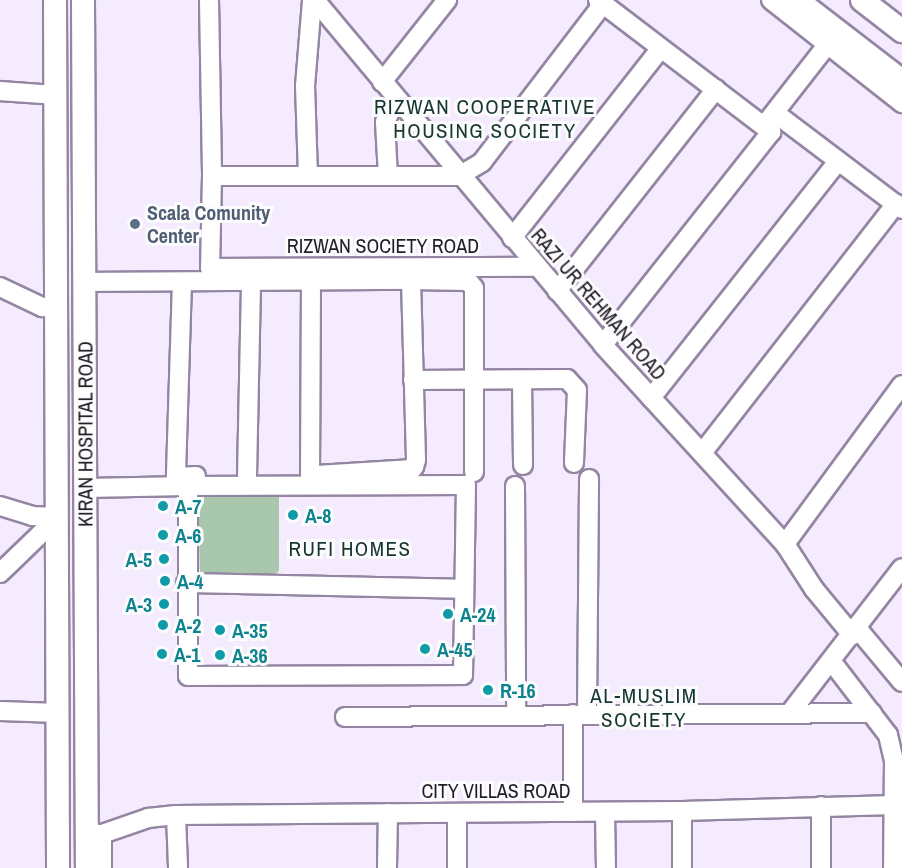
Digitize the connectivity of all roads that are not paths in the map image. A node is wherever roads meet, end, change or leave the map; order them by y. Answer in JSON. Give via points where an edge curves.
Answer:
{"nodes":[{"id":1,"x":55,"y":0,"type":"edge"},
{"id":2,"x":83,"y":0,"type":"edge"},
{"id":3,"x":209,"y":0,"type":"edge"},
{"id":4,"x":313,"y":0,"type":"edge"},
{"id":5,"x":447,"y":0,"type":"edge"},
{"id":6,"x":771,"y":0,"type":"edge"},
{"id":7,"x":797,"y":0,"type":"edge"},
{"id":8,"x":862,"y":0,"type":"edge"},
{"id":9,"x":601,"y":2,"type":"edge"},
{"id":10,"x":902,"y":31,"type":"edge"},
{"id":11,"x":833,"y":38,"type":"junction"},
{"id":12,"x":661,"y":48,"type":"junction"},
{"id":13,"x":902,"y":81,"type":"edge"},
{"id":14,"x":382,"y":82,"type":"junction"},
{"id":15,"x":716,"y":90,"type":"junction"},
{"id":16,"x":0,"y":91,"type":"edge"},
{"id":17,"x":56,"y":95,"type":"junction"},
{"id":18,"x":396,"y":99,"type":"junction"},
{"id":19,"x":902,"y":103,"type":"edge"},
{"id":20,"x":769,"y":119,"type":"junction"},
{"id":21,"x":838,"y":161,"type":"junction"},
{"id":22,"x":212,"y":176,"type":"junction"},
{"id":23,"x":308,"y":176,"type":"junction"},
{"id":24,"x":387,"y":176,"type":"junction"},
{"id":25,"x":459,"y":176,"type":"junction"},
{"id":26,"x":899,"y":207,"type":"edge"},
{"id":27,"x":512,"y":238,"type":"junction"},
{"id":28,"x":536,"y":267,"type":"junction"},
{"id":29,"x":411,"y":280,"type":"junction"},
{"id":30,"x":251,"y":281,"type":"junction"},
{"id":31,"x":86,"y":282,"type":"junction"},
{"id":32,"x":182,"y":282,"type":"junction"},
{"id":33,"x":311,"y":282,"type":"junction"},
{"id":34,"x":0,"y":287,"type":"edge"},
{"id":35,"x":556,"y":291,"type":"junction"},
{"id":36,"x":57,"y":307,"type":"junction"},
{"id":37,"x":603,"y":345,"type":"junction"},
{"id":38,"x":413,"y":380,"type":"junction"},
{"id":39,"x":473,"y":380,"type":"junction"},
{"id":40,"x":522,"y":380,"type":"junction"},
{"id":41,"x":902,"y":385,"type":"edge"},
{"id":42,"x":651,"y":398,"type":"junction"},
{"id":43,"x":702,"y":453,"type":"junction"},
{"id":44,"x":574,"y":463,"type":"dead end"},
{"id":45,"x":523,"y":465,"type":"dead end"},
{"id":46,"x":310,"y":475,"type":"junction"},
{"id":47,"x":247,"y":476,"type":"junction"},
{"id":48,"x":470,"y":479,"type":"junction"},
{"id":49,"x":589,"y":479,"type":"dead end"},
{"id":50,"x":188,"y":486,"type":"junction"},
{"id":51,"x":515,"y":486,"type":"dead end"},
{"id":52,"x":85,"y":488,"type":"junction"},
{"id":53,"x":0,"y":506,"type":"edge"},
{"id":54,"x":57,"y":517,"type":"junction"},
{"id":55,"x":785,"y":544,"type":"junction"},
{"id":56,"x":902,"y":568,"type":"edge"},
{"id":57,"x":0,"y":573,"type":"edge"},
{"id":58,"x":186,"y":584,"type":"junction"},
{"id":59,"x":463,"y":589,"type":"junction"},
{"id":60,"x":854,"y":631,"type":"junction"},
{"id":61,"x":832,"y":662,"type":"junction"},
{"id":62,"x":902,"y":682,"type":"edge"},
{"id":63,"x":0,"y":711,"type":"edge"},
{"id":64,"x":790,"y":712,"type":"junction"},
{"id":65,"x":58,"y":713,"type":"junction"},
{"id":66,"x":872,"y":713,"type":"junction"},
{"id":67,"x":580,"y":714,"type":"junction"},
{"id":68,"x":516,"y":715,"type":"junction"},
{"id":69,"x":345,"y":717,"type":"dead end"},
{"id":70,"x":894,"y":805,"type":"junction"},
{"id":71,"x":821,"y":806,"type":"junction"},
{"id":72,"x":682,"y":811,"type":"junction"},
{"id":73,"x":573,"y":812,"type":"junction"},
{"id":74,"x":605,"y":812,"type":"junction"},
{"id":75,"x":388,"y":813,"type":"junction"},
{"id":76,"x":457,"y":813,"type":"junction"},
{"id":77,"x":176,"y":815,"type":"junction"},
{"id":78,"x":94,"y":833,"type":"junction"},
{"id":79,"x":58,"y":868,"type":"edge"},
{"id":80,"x":87,"y":868,"type":"edge"},
{"id":81,"x":102,"y":868,"type":"edge"},
{"id":82,"x":178,"y":868,"type":"edge"},
{"id":83,"x":387,"y":868,"type":"edge"},
{"id":84,"x":457,"y":868,"type":"edge"},
{"id":85,"x":606,"y":868,"type":"edge"},
{"id":86,"x":682,"y":868,"type":"edge"},
{"id":87,"x":821,"y":868,"type":"edge"},
{"id":88,"x":893,"y":868,"type":"edge"}],
"edges":[{"from":1,"to":17,"type":"main road","name":"KIRAN HOSPITAL ROAD"},
{"from":2,"to":31,"type":"main road","name":"KIRAN HOSPITAL ROAD"},
{"from":3,"to":22,"type":"street","name":"RIZWAN SOCIETY ROAD"},
{"from":4,"to":14,"type":"street","name":"RAZI UR REHMAN ROAD"},
{"from":4,"to":23,"type":"street","via":[[305,86]]},
{"from":5,"to":14,"type":"street"},
{"from":6,"to":11,"type":"street"},
{"from":7,"to":11,"type":"main road"},
{"from":8,"to":10,"type":"main road"},
{"from":9,"to":12,"type":"street"},
{"from":9,"to":25,"type":"street","via":[[482,162]]},
{"from":11,"to":13,"type":"main road"},
{"from":11,"to":19,"type":"street"},
{"from":11,"to":20,"type":"street"},
{"from":12,"to":15,"type":"street"},
{"from":12,"to":27,"type":"street"},
{"from":14,"to":18,"type":"street","name":"RAZI UR REHMAN ROAD"},
{"from":15,"to":20,"type":"street"},
{"from":15,"to":35,"type":"street"},
{"from":16,"to":17,"type":"street"},
{"from":17,"to":36,"type":"main road","name":"KIRAN HOSPITAL ROAD"},
{"from":18,"to":24,"type":"street","via":[[385,122]]},
{"from":18,"to":25,"type":"street","name":"RAZI UR REHMAN ROAD"},
{"from":20,"to":21,"type":"street"},
{"from":20,"to":37,"type":"street","via":[[771,132]]},
{"from":21,"to":26,"type":"street"},
{"from":21,"to":42,"type":"street"},
{"from":22,"to":23,"type":"street"},
{"from":22,"to":28,"type":"street","name":"RIZWAN SOCIETY ROAD","via":[[210,268]]},
{"from":23,"to":24,"type":"street"},
{"from":24,"to":25,"type":"street"},
{"from":25,"to":27,"type":"street","name":"RAZI UR REHMAN ROAD"},
{"from":26,"to":43,"type":"street"},
{"from":27,"to":28,"type":"street","name":"RAZI UR REHMAN ROAD"},
{"from":28,"to":35,"type":"street","name":"RAZI UR REHMAN ROAD"},
{"from":29,"to":33,"type":"street"},
{"from":29,"to":38,"type":"street"},
{"from":29,"to":39,"type":"street","via":[[472,285]]},
{"from":30,"to":32,"type":"street"},
{"from":30,"to":33,"type":"street"},
{"from":30,"to":47,"type":"street"},
{"from":31,"to":32,"type":"street"},
{"from":31,"to":52,"type":"main road","name":"KIRAN HOSPITAL ROAD"},
{"from":32,"to":47,"type":"street","via":[[176,477]]},
{"from":33,"to":46,"type":"street"},
{"from":34,"to":36,"type":"street","via":[[42,307]]},
{"from":35,"to":37,"type":"street","name":"RAZI UR REHMAN ROAD"},
{"from":36,"to":54,"type":"main road","name":"KIRAN HOSPITAL ROAD"},
{"from":37,"to":42,"type":"street","name":"RAZI UR REHMAN ROAD"},
{"from":38,"to":39,"type":"street"},
{"from":38,"to":46,"type":"street","via":[[416,460],[412,469]]},
{"from":39,"to":40,"type":"street"},
{"from":39,"to":48,"type":"street"},
{"from":40,"to":44,"type":"street","via":[[567,379],[575,385]]},
{"from":40,"to":45,"type":"street"},
{"from":41,"to":55,"type":"street"},
{"from":42,"to":43,"type":"street","name":"RAZI UR REHMAN ROAD"},
{"from":43,"to":55,"type":"street","name":"RAZI UR REHMAN ROAD"},
{"from":46,"to":47,"type":"street"},
{"from":48,"to":50,"type":"street"},
{"from":48,"to":59,"type":"street"},
{"from":49,"to":67,"type":"street"},
{"from":50,"to":52,"type":"street"},
{"from":50,"to":58,"type":"street"},
{"from":51,"to":68,"type":"street"},
{"from":52,"to":78,"type":"main road","name":"KIRAN HOSPITAL ROAD"},
{"from":53,"to":54,"type":"street","via":[[32,516]]},
{"from":54,"to":57,"type":"street"},
{"from":54,"to":65,"type":"main road","name":"KIRAN HOSPITAL ROAD"},
{"from":55,"to":60,"type":"street","name":"RAZI UR REHMAN ROAD","via":[[814,589]]},
{"from":56,"to":60,"type":"street"},
{"from":58,"to":59,"type":"street"},
{"from":58,"to":59,"type":"street","via":[[189,676],[463,675]]},
{"from":60,"to":61,"type":"street"},
{"from":60,"to":62,"type":"street","name":"RAZI UR REHMAN ROAD"},
{"from":61,"to":64,"type":"street"},
{"from":61,"to":66,"type":"street"},
{"from":63,"to":65,"type":"street"},
{"from":64,"to":66,"type":"street"},
{"from":64,"to":67,"type":"street"},
{"from":65,"to":79,"type":"main road","name":"KIRAN HOSPITAL ROAD"},
{"from":66,"to":70,"type":"street","via":[[891,745]]},
{"from":67,"to":68,"type":"street"},
{"from":67,"to":73,"type":"street"},
{"from":68,"to":69,"type":"street"},
{"from":70,"to":71,"type":"street","name":"CITY VILLAS ROAD"},
{"from":70,"to":88,"type":"street"},
{"from":71,"to":72,"type":"street","name":"CITY VILLAS ROAD"},
{"from":71,"to":87,"type":"street"},
{"from":72,"to":74,"type":"street","name":"CITY VILLAS ROAD"},
{"from":72,"to":86,"type":"street"},
{"from":73,"to":74,"type":"street","name":"CITY VILLAS ROAD"},
{"from":73,"to":76,"type":"street","name":"CITY VILLAS ROAD"},
{"from":74,"to":85,"type":"street"},
{"from":75,"to":76,"type":"street","name":"CITY VILLAS ROAD"},
{"from":75,"to":77,"type":"street","name":"CITY VILLAS ROAD"},
{"from":75,"to":83,"type":"street"},
{"from":76,"to":84,"type":"street"},
{"from":77,"to":78,"type":"street","name":"CITY VILLAS ROAD","via":[[148,818]]},
{"from":77,"to":82,"type":"street"},
{"from":78,"to":80,"type":"main road","name":"KIRAN HOSPITAL ROAD"},
{"from":78,"to":81,"type":"street"}]}
